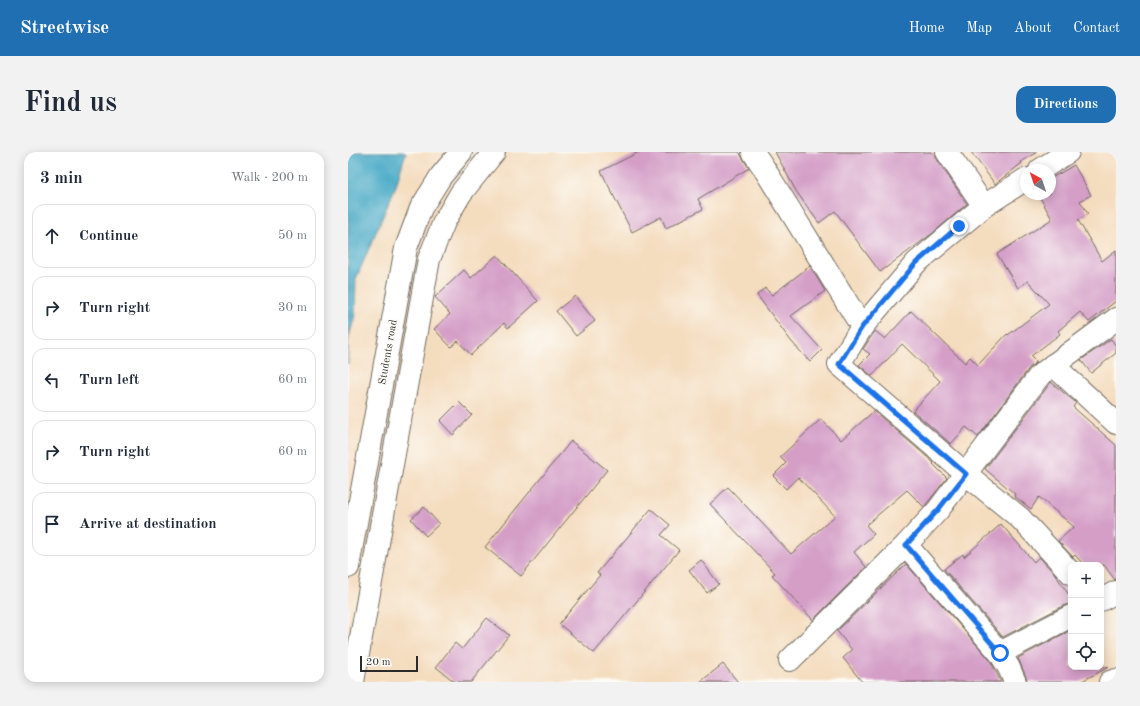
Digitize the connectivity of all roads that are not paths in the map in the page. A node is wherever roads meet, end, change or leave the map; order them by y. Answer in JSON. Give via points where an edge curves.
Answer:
{"nodes":[{"id":1,"x":461,"y":152,"type":"edge"},
{"id":2,"x":494,"y":152,"type":"edge"},
{"id":3,"x":753,"y":152,"type":"edge"},
{"id":4,"x":947,"y":152,"type":"edge"},
{"id":5,"x":1068,"y":152,"type":"edge"},
{"id":6,"x":1049,"y":164,"type":"edge"},
{"id":7,"x":1020,"y":183,"type":"edge"},
{"id":8,"x":984,"y":206,"type":"junction"},
{"id":9,"x":1114,"y":325,"type":"edge"},
{"id":10,"x":862,"y":327,"type":"junction"},
{"id":11,"x":1053,"y":365,"type":"junction"},
{"id":12,"x":1116,"y":422,"type":"edge"},
{"id":13,"x":966,"y":474,"type":"junction"},
{"id":14,"x":906,"y":545,"type":"junction"},
{"id":15,"x":348,"y":567,"type":"edge"},
{"id":16,"x":1068,"y":570,"type":"edge"},
{"id":17,"x":1116,"y":592,"type":"edge"},
{"id":18,"x":1104,"y":598,"type":"edge"},
{"id":19,"x":1068,"y":618,"type":"edge"},
{"id":20,"x":1000,"y":653,"type":"junction"},
{"id":21,"x":790,"y":660,"type":"dead end"},
{"id":22,"x":1116,"y":680,"type":"edge"},
{"id":23,"x":353,"y":682,"type":"edge"},
{"id":24,"x":1014,"y":682,"type":"edge"},
{"id":25,"x":1110,"y":682,"type":"edge"}],
"edges":[{"from":1,"to":15,"type":"street","name":"Students road","via":[[441,176],[422,208],[406,248]]},
{"from":2,"to":23,"type":"street","via":[[461,192],[444,222],[429,259]]},
{"from":3,"to":10,"type":"street"},
{"from":4,"to":8,"type":"street"},
{"from":5,"to":6,"type":"street"},
{"from":7,"to":8,"type":"street"},
{"from":8,"to":10,"type":"street","via":[[916,263]]},
{"from":9,"to":11,"type":"street"},
{"from":10,"to":13,"type":"street","via":[[839,364]]},
{"from":11,"to":12,"type":"street"},
{"from":11,"to":13,"type":"street","via":[[1040,375]]},
{"from":13,"to":14,"type":"street"},
{"from":13,"to":16,"type":"street","via":[[1020,518]]},
{"from":14,"to":20,"type":"street"},
{"from":14,"to":21,"type":"street"},
{"from":17,"to":18,"type":"street"},
{"from":19,"to":20,"type":"street"},
{"from":20,"to":24,"type":"street"},
{"from":22,"to":25,"type":"street"}]}
